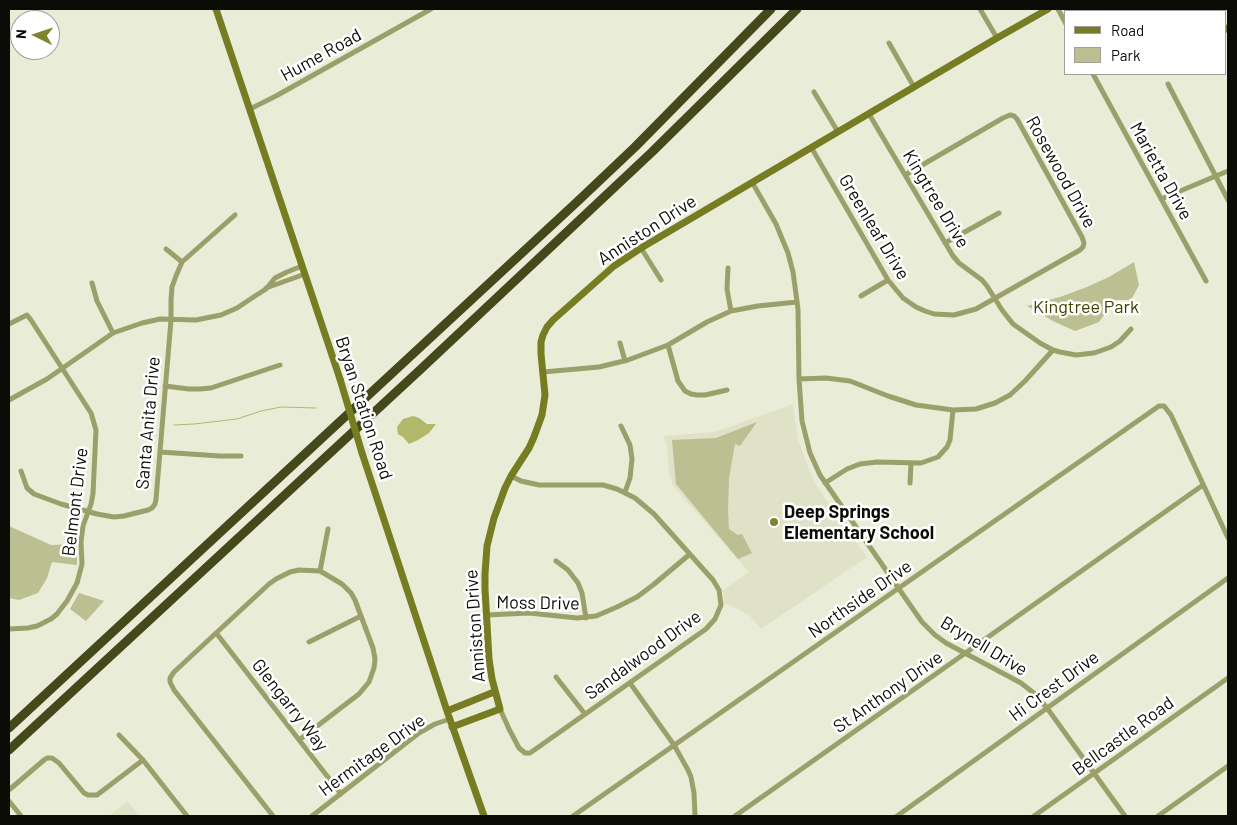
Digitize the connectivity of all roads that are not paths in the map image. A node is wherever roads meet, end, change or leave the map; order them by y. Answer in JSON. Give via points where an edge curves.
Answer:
{"nodes":[{"id":1,"x":216,"y":9,"type":"edge"},
{"id":2,"x":431,"y":9,"type":"edge"},
{"id":3,"x":771,"y":9,"type":"edge"},
{"id":4,"x":796,"y":9,"type":"edge"},
{"id":5,"x":980,"y":9,"type":"edge"},
{"id":6,"x":1048,"y":9,"type":"edge"},
{"id":7,"x":1058,"y":9,"type":"edge"},
{"id":8,"x":1064,"y":20,"type":"edge"},
{"id":9,"x":997,"y":38,"type":"junction"},
{"id":10,"x":889,"y":43,"type":"dead end"},
{"id":11,"x":1094,"y":75,"type":"edge"},
{"id":12,"x":1168,"y":84,"type":"dead end"},
{"id":13,"x":914,"y":87,"type":"junction"},
{"id":14,"x":814,"y":92,"type":"dead end"},
{"id":15,"x":250,"y":109,"type":"junction"},
{"id":16,"x":869,"y":114,"type":"junction"},
{"id":17,"x":838,"y":132,"type":"junction"},
{"id":18,"x":811,"y":147,"type":"junction"},
{"id":19,"x":1228,"y":171,"type":"edge"},
{"id":20,"x":905,"y":175,"type":"junction"},
{"id":21,"x":1216,"y":176,"type":"junction"},
{"id":22,"x":752,"y":182,"type":"junction"},
{"id":23,"x":1161,"y":199,"type":"junction"},
{"id":24,"x":1228,"y":200,"type":"edge"},
{"id":25,"x":999,"y":213,"type":"dead end"},
{"id":26,"x":236,"y":214,"type":"dead end"},
{"id":27,"x":945,"y":243,"type":"junction"},
{"id":28,"x":1084,"y":246,"type":"joint"},
{"id":29,"x":641,"y":248,"type":"junction"},
{"id":30,"x":166,"y":249,"type":"dead end"},
{"id":31,"x":182,"y":262,"type":"junction"},
{"id":32,"x":728,"y":268,"type":"dead end"},
{"id":33,"x":304,"y":270,"type":"junction"},
{"id":34,"x":661,"y":280,"type":"dead end"},
{"id":35,"x":888,"y":280,"type":"junction"},
{"id":36,"x":1206,"y":281,"type":"dead end"},
{"id":37,"x":92,"y":283,"type":"dead end"},
{"id":38,"x":862,"y":296,"type":"dead end"},
{"id":39,"x":994,"y":299,"type":"junction"},
{"id":40,"x":798,"y":302,"type":"junction"},
{"id":41,"x":731,"y":312,"type":"junction"},
{"id":42,"x":171,"y":320,"type":"junction"},
{"id":43,"x":9,"y":324,"type":"edge"},
{"id":44,"x":1131,"y":329,"type":"dead end"},
{"id":45,"x":113,"y":333,"type":"junction"},
{"id":46,"x":620,"y":343,"type":"dead end"},
{"id":47,"x":668,"y":345,"type":"junction"},
{"id":48,"x":1053,"y":350,"type":"junction"},
{"id":49,"x":625,"y":361,"type":"junction"},
{"id":50,"x":280,"y":365,"type":"dead end"},
{"id":51,"x":63,"y":368,"type":"junction"},
{"id":52,"x":543,"y":372,"type":"junction"},
{"id":53,"x":800,"y":379,"type":"junction"},
{"id":54,"x":165,"y":386,"type":"junction"},
{"id":55,"x":727,"y":390,"type":"dead end"},
{"id":56,"x":9,"y":400,"type":"edge"},
{"id":57,"x":952,"y":410,"type":"junction"},
{"id":58,"x":621,"y":426,"type":"dead end"},
{"id":59,"x":160,"y":452,"type":"junction"},
{"id":60,"x":242,"y":456,"type":"dead end"},
{"id":61,"x":911,"y":464,"type":"junction"},
{"id":62,"x":21,"y":471,"type":"dead end"},
{"id":63,"x":511,"y":476,"type":"junction"},
{"id":64,"x":825,"y":483,"type":"junction"},
{"id":65,"x":910,"y":483,"type":"dead end"},
{"id":66,"x":1203,"y":485,"type":"junction"},
{"id":67,"x":625,"y":492,"type":"junction"},
{"id":68,"x":88,"y":512,"type":"junction"},
{"id":69,"x":328,"y":529,"type":"dead end"},
{"id":70,"x":1228,"y":538,"type":"edge"},
{"id":71,"x":690,"y":554,"type":"junction"},
{"id":72,"x":556,"y":561,"type":"dead end"},
{"id":73,"x":320,"y":571,"type":"junction"},
{"id":74,"x":1228,"y":578,"type":"edge"},
{"id":75,"x":898,"y":589,"type":"junction"},
{"id":76,"x":360,"y":616,"type":"junction"},
{"id":77,"x":486,"y":616,"type":"junction"},
{"id":78,"x":586,"y":618,"type":"junction"},
{"id":79,"x":9,"y":631,"type":"edge"},
{"id":80,"x":216,"y":634,"type":"junction"},
{"id":81,"x":309,"y":642,"type":"dead end"},
{"id":82,"x":966,"y":653,"type":"junction"},
{"id":83,"x":556,"y":677,"type":"dead end"},
{"id":84,"x":1228,"y":678,"type":"edge"},
{"id":85,"x":630,"y":683,"type":"junction"},
{"id":86,"x":494,"y":692,"type":"junction"},
{"id":87,"x":1048,"y":708,"type":"junction"},
{"id":88,"x":500,"y":709,"type":"junction"},
{"id":89,"x":447,"y":711,"type":"junction"},
{"id":90,"x":585,"y":714,"type":"junction"},
{"id":91,"x":451,"y":723,"type":"junction"},
{"id":92,"x":9,"y":728,"type":"edge"},
{"id":93,"x":119,"y":735,"type":"dead end"},
{"id":94,"x":299,"y":740,"type":"junction"},
{"id":95,"x":674,"y":745,"type":"junction"},
{"id":96,"x":9,"y":750,"type":"edge"},
{"id":97,"x":525,"y":753,"type":"joint"},
{"id":98,"x":143,"y":760,"type":"junction"},
{"id":99,"x":1228,"y":766,"type":"edge"},
{"id":100,"x":1094,"y":773,"type":"junction"},
{"id":101,"x":9,"y":790,"type":"edge"},
{"id":102,"x":341,"y":794,"type":"junction"},
{"id":103,"x":9,"y":801,"type":"edge"},
{"id":104,"x":20,"y":816,"type":"edge"},
{"id":105,"x":187,"y":816,"type":"edge"},
{"id":106,"x":273,"y":816,"type":"edge"},
{"id":107,"x":312,"y":816,"type":"edge"},
{"id":108,"x":484,"y":816,"type":"edge"},
{"id":109,"x":574,"y":816,"type":"edge"},
{"id":110,"x":695,"y":816,"type":"edge"},
{"id":111,"x":735,"y":816,"type":"edge"},
{"id":112,"x":896,"y":816,"type":"edge"},
{"id":113,"x":1036,"y":816,"type":"edge"},
{"id":114,"x":1125,"y":816,"type":"edge"},
{"id":115,"x":1158,"y":816,"type":"edge"}],
"edges":[{"from":1,"to":15,"type":"street","name":"Bryan Station Road"},
{"from":2,"to":15,"type":"street","name":"Hume Road"},
{"from":3,"to":92,"type":"highway","via":[[578,201]]},
{"from":4,"to":96,"type":"highway","via":[[652,152]]},
{"from":5,"to":9,"type":"street"},
{"from":6,"to":9,"type":"street","name":"Anniston Drive"},
{"from":7,"to":8,"type":"street"},
{"from":9,"to":13,"type":"street","name":"Anniston Drive"},
{"from":10,"to":13,"type":"street"},
{"from":11,"to":23,"type":"street","name":"Marietta Drive"},
{"from":12,"to":21,"type":"street"},
{"from":13,"to":16,"type":"street","name":"Anniston Drive"},
{"from":14,"to":17,"type":"street"},
{"from":15,"to":33,"type":"street","name":"Bryan Station Road"},
{"from":16,"to":17,"type":"street","name":"Anniston Drive"},
{"from":16,"to":20,"type":"street","name":"Kingtree Drive"},
{"from":17,"to":18,"type":"street","name":"Anniston Drive"},
{"from":18,"to":22,"type":"street","name":"Anniston Drive"},
{"from":18,"to":35,"type":"street","name":"Greenleaf Drive"},
{"from":19,"to":21,"type":"street"},
{"from":20,"to":27,"type":"street","name":"Kingtree Drive"},
{"from":20,"to":28,"type":"street","name":"Rosewood Drive","via":[[1003,118],[1014,116],[1082,237]]},
{"from":21,"to":23,"type":"street"},
{"from":21,"to":24,"type":"street"},
{"from":22,"to":29,"type":"street","name":"Anniston Drive"},
{"from":22,"to":40,"type":"street","name":"Brynell Drive","via":[[782,238]]},
{"from":23,"to":36,"type":"street","name":"Marietta Drive"},
{"from":25,"to":27,"type":"street"},
{"from":26,"to":31,"type":"street","name":"Santa Anita Drive"},
{"from":27,"to":39,"type":"street","name":"Kingtree Drive","via":[[958,263],[982,280]]},
{"from":28,"to":39,"type":"street","name":"Greenleaf Drive"},
{"from":29,"to":34,"type":"street"},
{"from":29,"to":52,"type":"street","name":"Anniston Drive","via":[[614,266],[547,327],[542,342]]},
{"from":30,"to":31,"type":"street"},
{"from":31,"to":42,"type":"street","name":"Santa Anita Drive","via":[[172,287]]},
{"from":32,"to":41,"type":"street"},
{"from":33,"to":42,"type":"street","via":[[221,315]]},
{"from":33,"to":89,"type":"street","name":"Bryan Station Road","bridge":true},
{"from":35,"to":38,"type":"street"},
{"from":35,"to":39,"type":"street","name":"Greenleaf Drive","via":[[909,303],[934,314],[964,313]]},
{"from":37,"to":45,"type":"street"},
{"from":39,"to":48,"type":"street","name":"Kingtree Drive","via":[[1013,324]]},
{"from":40,"to":41,"type":"street"},
{"from":40,"to":53,"type":"street","name":"Brynell Drive"},
{"from":41,"to":47,"type":"street"},
{"from":42,"to":45,"type":"street","via":[[142,322]]},
{"from":42,"to":54,"type":"street","name":"Santa Anita Drive"},
{"from":43,"to":51,"type":"street","name":"Belmont Drive","via":[[27,315]]},
{"from":44,"to":48,"type":"street","name":"Kingtree Drive","via":[[1116,344],[1094,353],[1076,355]]},
{"from":45,"to":51,"type":"street"},
{"from":46,"to":49,"type":"street"},
{"from":47,"to":49,"type":"street"},
{"from":47,"to":55,"type":"street","via":[[678,381],[685,391],[704,395]]},
{"from":48,"to":57,"type":"street","via":[[1021,385],[1003,399],[976,409]]},
{"from":49,"to":52,"type":"street"},
{"from":50,"to":54,"type":"street","via":[[211,388]]},
{"from":51,"to":56,"type":"street"},
{"from":51,"to":68,"type":"street","name":"Belmont Drive","via":[[91,413],[96,430],[93,494]]},
{"from":52,"to":63,"type":"street","name":"Anniston Drive","via":[[545,395],[539,426]]},
{"from":53,"to":57,"type":"street","via":[[850,381],[903,401]]},
{"from":53,"to":64,"type":"street","name":"Brynell Drive","via":[[804,431],[812,458]]},
{"from":54,"to":59,"type":"street","name":"Santa Anita Drive"},
{"from":57,"to":61,"type":"street","via":[[950,440],[943,453]]},
{"from":58,"to":67,"type":"street","via":[[630,445],[632,459]]},
{"from":59,"to":60,"type":"street"},
{"from":59,"to":68,"type":"street","name":"Santa Anita Drive","via":[[156,499],[152,508],[114,517]]},
{"from":61,"to":64,"type":"street","via":[[860,464]]},
{"from":61,"to":65,"type":"street"},
{"from":62,"to":68,"type":"street","name":"Santa Anita Drive","via":[[27,488],[34,494]]},
{"from":63,"to":67,"type":"street","name":"Sandalwood Drive","via":[[539,486],[603,484]]},
{"from":63,"to":77,"type":"street","name":"Anniston Drive","via":[[499,502],[487,546],[484,574]]},
{"from":64,"to":75,"type":"street","name":"Brynell Drive"},
{"from":66,"to":70,"type":"street"},
{"from":66,"to":75,"type":"street","name":"Northside Drive","via":[[1171,414],[1166,407],[1159,406]]},
{"from":66,"to":82,"type":"street","name":"St Anthony Drive"},
{"from":67,"to":71,"type":"street","name":"Sandalwood Drive","via":[[648,508]]},
{"from":68,"to":79,"type":"street","name":"Belmont Drive","via":[[83,526],[80,575],[68,601],[45,623]]},
{"from":69,"to":73,"type":"street"},
{"from":71,"to":78,"type":"street","name":"Moss Drive","via":[[637,597]]},
{"from":71,"to":85,"type":"street","name":"Sandalwood Drive","via":[[717,585],[719,613],[706,629]]},
{"from":72,"to":78,"type":"street","via":[[578,583]]},
{"from":73,"to":76,"type":"street","via":[[346,588],[355,600]]},
{"from":73,"to":80,"type":"street","via":[[299,570],[276,579]]},
{"from":74,"to":87,"type":"street","name":"Hi Crest Drive"},
{"from":75,"to":82,"type":"street","name":"Brynell Drive","via":[[928,629]]},
{"from":75,"to":95,"type":"street","name":"Northside Drive"},
{"from":76,"to":81,"type":"street"},
{"from":76,"to":94,"type":"street","via":[[374,653],[372,678],[359,694]]},
{"from":77,"to":78,"type":"street","name":"Moss Drive","via":[[529,613]]},
{"from":77,"to":86,"type":"street","name":"Anniston Drive"},
{"from":80,"to":94,"type":"street","name":"Glengarry Way"},
{"from":80,"to":106,"type":"street","via":[[174,672],[170,682]]},
{"from":82,"to":87,"type":"street","name":"Brynell Drive","via":[[1021,683]]},
{"from":82,"to":111,"type":"street","name":"St Anthony Drive"},
{"from":83,"to":90,"type":"street"},
{"from":84,"to":100,"type":"street","name":"Bellcastle Road"},
{"from":85,"to":90,"type":"street","name":"Sandalwood Drive"},
{"from":85,"to":95,"type":"street"},
{"from":86,"to":88,"type":"street","name":"Anniston Drive"},
{"from":86,"to":89,"type":"street","name":"Anniston Drive"},
{"from":87,"to":100,"type":"street","name":"Brynell Drive"},
{"from":87,"to":112,"type":"street","name":"Hi Crest Drive"},
{"from":88,"to":91,"type":"street"},
{"from":88,"to":97,"type":"street","name":"Anniston Drive","via":[[519,748]]},
{"from":89,"to":91,"type":"street","name":"Bryan Station Road"},
{"from":90,"to":97,"type":"street","name":"Sandalwood Drive","via":[[530,753]]},
{"from":91,"to":102,"type":"street","name":"Hermitage Drive","via":[[430,726]]},
{"from":91,"to":108,"type":"street","name":"Bryan Station Road"},
{"from":93,"to":98,"type":"street"},
{"from":94,"to":102,"type":"street","name":"Glengarry Way"},
{"from":95,"to":109,"type":"street","name":"Northside Drive"},
{"from":95,"to":110,"type":"street","via":[[691,777]]},
{"from":98,"to":101,"type":"street","via":[[97,795],[84,793],[52,758],[44,760]]},
{"from":98,"to":105,"type":"street"},
{"from":99,"to":115,"type":"street"},
{"from":100,"to":113,"type":"street","name":"Bellcastle Road"},
{"from":100,"to":114,"type":"street","name":"Brynell Drive"},
{"from":102,"to":107,"type":"street","name":"Hermitage Drive"},
{"from":103,"to":104,"type":"street"}]}
